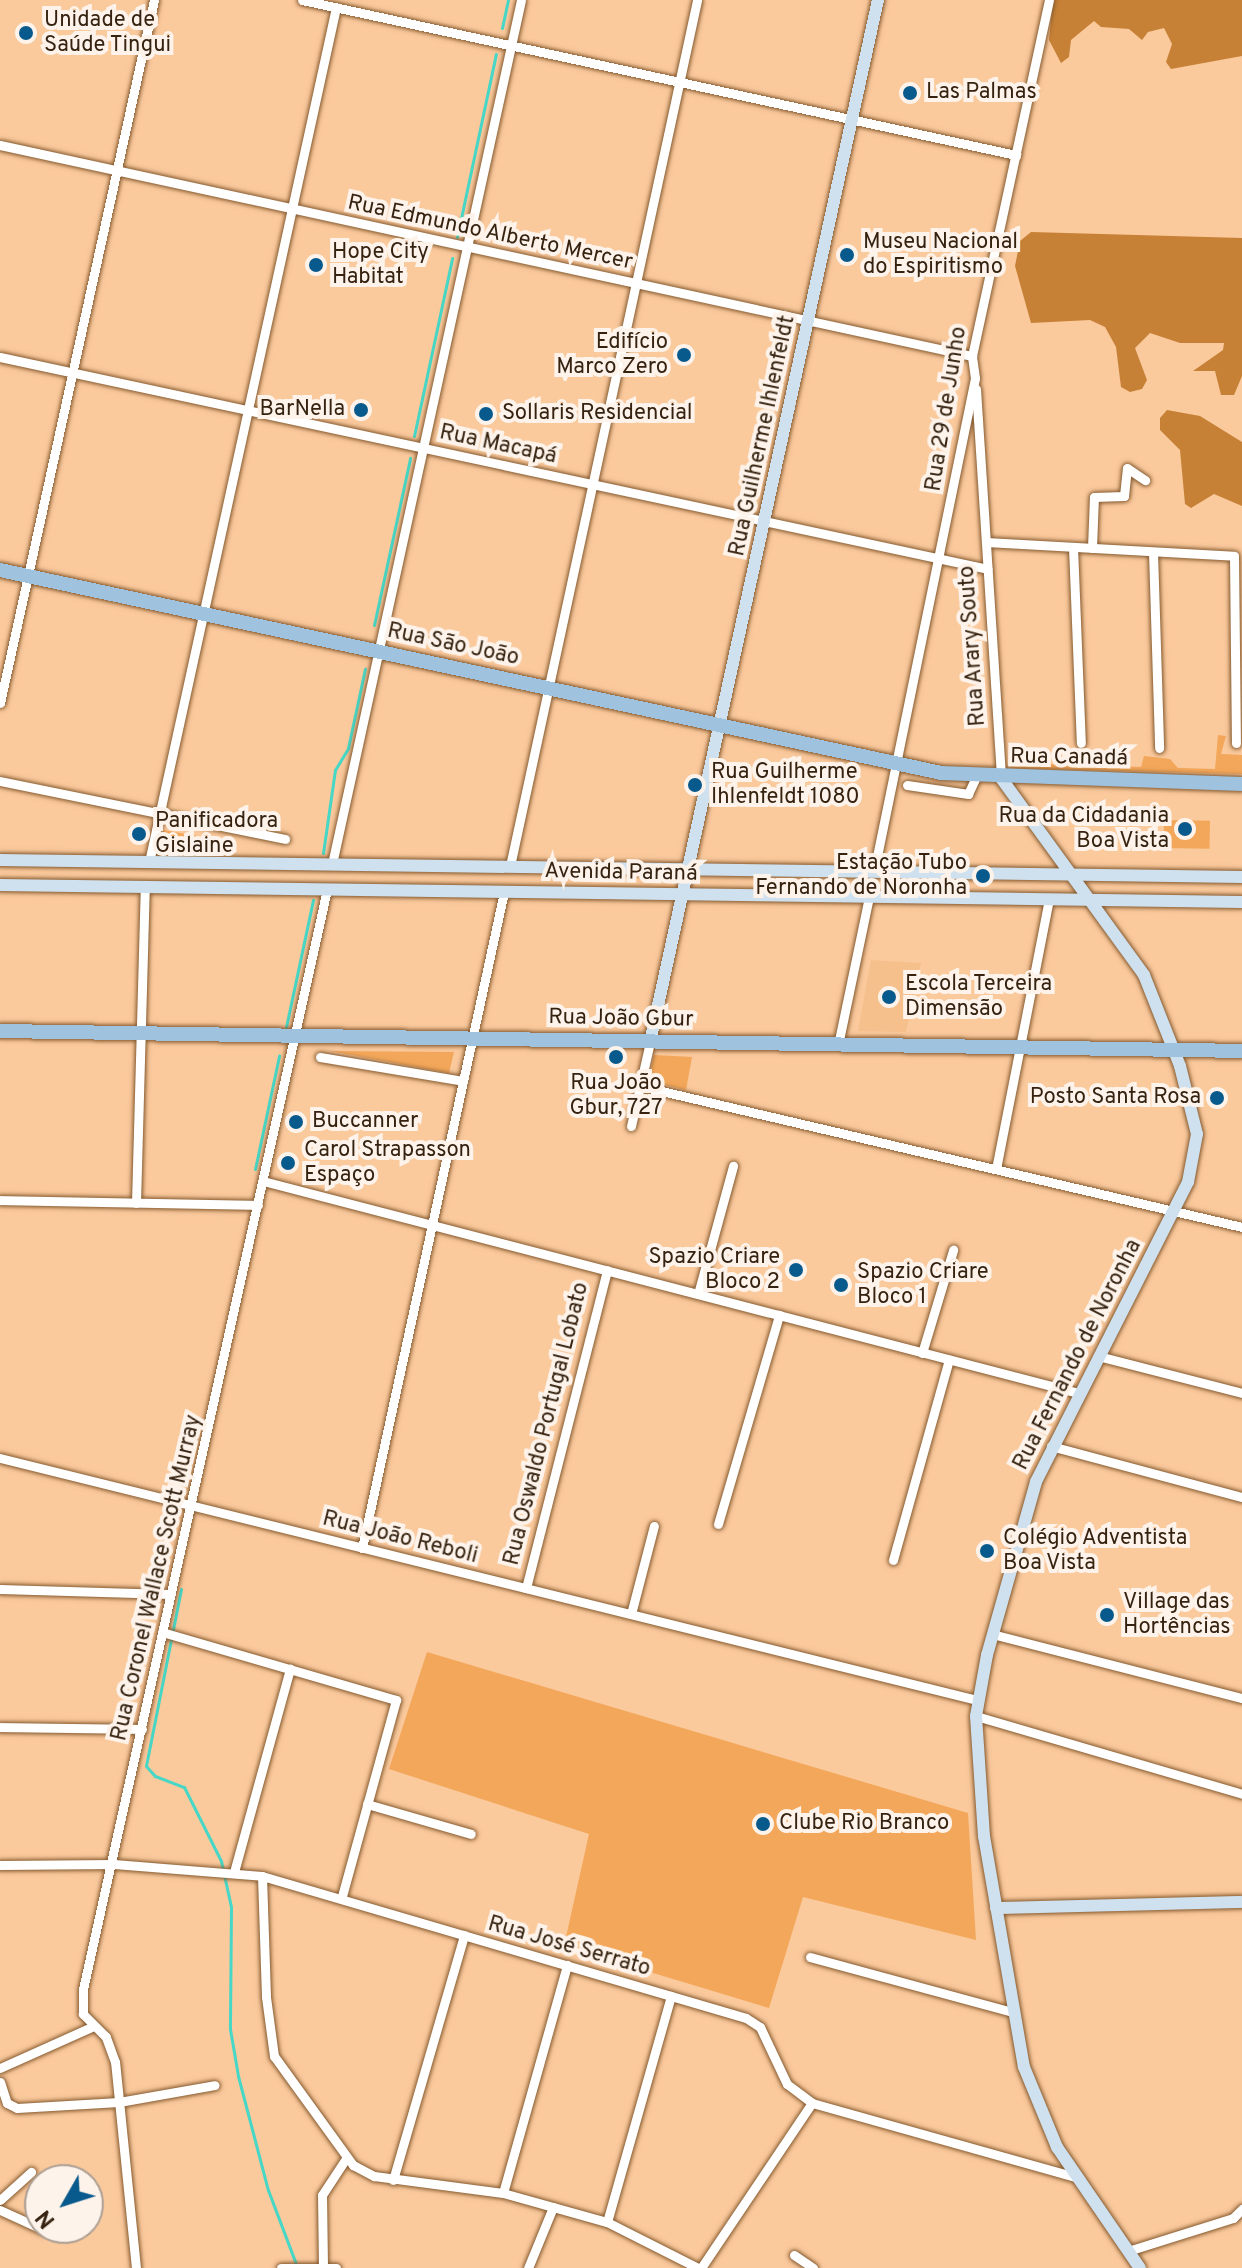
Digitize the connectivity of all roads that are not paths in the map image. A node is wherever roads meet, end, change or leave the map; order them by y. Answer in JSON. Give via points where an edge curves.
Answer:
{"nodes":[{"id":1,"x":154,"y":0,"type":"edge"},
{"id":2,"x":302,"y":0,"type":"edge"},
{"id":3,"x":521,"y":0,"type":"edge"},
{"id":4,"x":697,"y":0,"type":"edge"},
{"id":5,"x":878,"y":0,"type":"edge"},
{"id":6,"x":1049,"y":0,"type":"edge"},
{"id":7,"x":336,"y":7,"type":"junction"},
{"id":8,"x":511,"y":45,"type":"junction"},
{"id":9,"x":679,"y":82,"type":"junction"},
{"id":10,"x":852,"y":119,"type":"junction"},
{"id":11,"x":0,"y":145,"type":"edge"},
{"id":12,"x":1016,"y":155,"type":"junction"},
{"id":13,"x":117,"y":170,"type":"junction"},
{"id":14,"x":292,"y":208,"type":"junction"},
{"id":15,"x":468,"y":246,"type":"junction"},
{"id":16,"x":636,"y":283,"type":"junction"},
{"id":17,"x":809,"y":320,"type":"junction"},
{"id":18,"x":972,"y":356,"type":"junction"},
{"id":19,"x":0,"y":357,"type":"edge"},
{"id":20,"x":72,"y":372,"type":"junction"},
{"id":21,"x":975,"y":378,"type":"junction"},
{"id":22,"x":247,"y":410,"type":"junction"},
{"id":23,"x":423,"y":448,"type":"junction"},
{"id":24,"x":1145,"y":480,"type":"dead end"},
{"id":25,"x":592,"y":484,"type":"junction"},
{"id":26,"x":765,"y":521,"type":"junction"},
{"id":27,"x":986,"y":542,"type":"junction"},
{"id":28,"x":1073,"y":547,"type":"junction"},
{"id":29,"x":1092,"y":548,"type":"junction"},
{"id":30,"x":1153,"y":552,"type":"junction"},
{"id":31,"x":938,"y":558,"type":"junction"},
{"id":32,"x":988,"y":569,"type":"junction"},
{"id":33,"x":0,"y":570,"type":"edge"},
{"id":34,"x":28,"y":576,"type":"junction"},
{"id":35,"x":203,"y":614,"type":"junction"},
{"id":36,"x":379,"y":652,"type":"junction"},
{"id":37,"x":3,"y":674,"type":"edge"},
{"id":38,"x":548,"y":689,"type":"junction"},
{"id":39,"x":0,"y":703,"type":"edge"},
{"id":40,"x":721,"y":726,"type":"junction"},
{"id":41,"x":1081,"y":743,"type":"dead end"},
{"id":42,"x":1236,"y":743,"type":"dead end"},
{"id":43,"x":1159,"y":748,"type":"dead end"},
{"id":44,"x":896,"y":764,"type":"junction"},
{"id":45,"x":932,"y":771,"type":"junction"},
{"id":46,"x":976,"y":777,"type":"junction"},
{"id":47,"x":1001,"y":778,"type":"junction"},
{"id":48,"x":0,"y":781,"type":"edge"},
{"id":49,"x":1242,"y":784,"type":"edge"},
{"id":50,"x":907,"y":785,"type":"dead end"},
{"id":51,"x":941,"y":792,"type":"junction"},
{"id":52,"x":159,"y":814,"type":"junction"},
{"id":53,"x":285,"y":839,"type":"dead end"},
{"id":54,"x":0,"y":860,"type":"edge"},
{"id":55,"x":149,"y":862,"type":"junction"},
{"id":56,"x":332,"y":864,"type":"junction"},
{"id":57,"x":510,"y":866,"type":"junction"},
{"id":58,"x":874,"y":871,"type":"junction"},
{"id":59,"x":1242,"y":877,"type":"edge"},
{"id":60,"x":1077,"y":879,"type":"junction"},
{"id":61,"x":686,"y":881,"type":"junction"},
{"id":62,"x":0,"y":885,"type":"edge"},
{"id":63,"x":145,"y":887,"type":"junction"},
{"id":64,"x":327,"y":889,"type":"junction"},
{"id":65,"x":504,"y":892,"type":"junction"},
{"id":66,"x":869,"y":896,"type":"junction"},
{"id":67,"x":1049,"y":898,"type":"junction"},
{"id":68,"x":1090,"y":899,"type":"junction"},
{"id":69,"x":1242,"y":902,"type":"edge"},
{"id":70,"x":0,"y":1031,"type":"edge"},
{"id":71,"x":141,"y":1034,"type":"junction"},
{"id":72,"x":295,"y":1036,"type":"junction"},
{"id":73,"x":472,"y":1039,"type":"junction"},
{"id":74,"x":650,"y":1042,"type":"junction"},
{"id":75,"x":838,"y":1045,"type":"junction"},
{"id":76,"x":1020,"y":1048,"type":"junction"},
{"id":77,"x":1175,"y":1050,"type":"junction"},
{"id":78,"x":1242,"y":1051,"type":"edge"},
{"id":79,"x":320,"y":1057,"type":"dead end"},
{"id":80,"x":463,"y":1081,"type":"junction"},
{"id":81,"x":640,"y":1086,"type":"junction"},
{"id":82,"x":631,"y":1126,"type":"dead end"},
{"id":83,"x":733,"y":1166,"type":"dead end"},
{"id":84,"x":996,"y":1169,"type":"junction"},
{"id":85,"x":263,"y":1181,"type":"junction"},
{"id":86,"x":0,"y":1200,"type":"edge"},
{"id":87,"x":136,"y":1203,"type":"junction"},
{"id":88,"x":258,"y":1205,"type":"junction"},
{"id":89,"x":1173,"y":1211,"type":"junction"},
{"id":90,"x":432,"y":1225,"type":"junction"},
{"id":91,"x":1242,"y":1227,"type":"edge"},
{"id":92,"x":953,"y":1250,"type":"dead end"},
{"id":93,"x":607,"y":1270,"type":"junction"},
{"id":94,"x":698,"y":1294,"type":"junction"},
{"id":95,"x":779,"y":1315,"type":"junction"},
{"id":96,"x":922,"y":1353,"type":"junction"},
{"id":97,"x":1098,"y":1356,"type":"junction"},
{"id":98,"x":949,"y":1360,"type":"junction"},
{"id":99,"x":1078,"y":1393,"type":"junction"},
{"id":100,"x":1242,"y":1393,"type":"edge"},
{"id":101,"x":1051,"y":1446,"type":"junction"},
{"id":102,"x":0,"y":1458,"type":"edge"},
{"id":103,"x":1242,"y":1497,"type":"edge"},
{"id":104,"x":192,"y":1506,"type":"junction"},
{"id":105,"x":718,"y":1524,"type":"dead end"},
{"id":106,"x":654,"y":1526,"type":"dead end"},
{"id":107,"x":362,"y":1548,"type":"junction"},
{"id":108,"x":893,"y":1560,"type":"dead end"},
{"id":109,"x":526,"y":1588,"type":"junction"},
{"id":110,"x":0,"y":1589,"type":"edge"},
{"id":111,"x":170,"y":1594,"type":"junction"},
{"id":112,"x":631,"y":1614,"type":"junction"},
{"id":113,"x":162,"y":1632,"type":"junction"},
{"id":114,"x":992,"y":1634,"type":"junction"},
{"id":115,"x":290,"y":1669,"type":"junction"},
{"id":116,"x":1242,"y":1698,"type":"edge"},
{"id":117,"x":977,"y":1700,"type":"junction"},
{"id":118,"x":976,"y":1716,"type":"junction"},
{"id":119,"x":0,"y":1727,"type":"edge"},
{"id":120,"x":142,"y":1729,"type":"junction"},
{"id":121,"x":1242,"y":1794,"type":"edge"},
{"id":122,"x":367,"y":1804,"type":"junction"},
{"id":123,"x":471,"y":1834,"type":"dead end"},
{"id":124,"x":114,"y":1864,"type":"junction"},
{"id":125,"x":0,"y":1865,"type":"edge"},
{"id":126,"x":227,"y":1872,"type":"junction"},
{"id":127,"x":262,"y":1876,"type":"junction"},
{"id":128,"x":341,"y":1899,"type":"junction"},
{"id":129,"x":1242,"y":1902,"type":"edge"},
{"id":130,"x":996,"y":1908,"type":"junction"},
{"id":131,"x":464,"y":1935,"type":"junction"},
{"id":132,"x":810,"y":1957,"type":"dead end"},
{"id":133,"x":567,"y":1965,"type":"junction"},
{"id":134,"x":671,"y":1996,"type":"junction"},
{"id":135,"x":1013,"y":2012,"type":"junction"},
{"id":136,"x":83,"y":2014,"type":"junction"},
{"id":137,"x":94,"y":2026,"type":"junction"},
{"id":138,"x":71,"y":2036,"type":"junction"},
{"id":139,"x":0,"y":2068,"type":"edge"},
{"id":140,"x":0,"y":2082,"type":"edge"},
{"id":141,"x":215,"y":2085,"type":"dead end"},
{"id":142,"x":119,"y":2102,"type":"junction"},
{"id":143,"x":812,"y":2103,"type":"junction"},
{"id":144,"x":347,"y":2157,"type":"junction"},
{"id":145,"x":24,"y":2178,"type":"edge"},
{"id":146,"x":1078,"y":2178,"type":"junction"},
{"id":147,"x":393,"y":2180,"type":"junction"},
{"id":148,"x":503,"y":2193,"type":"junction"},
{"id":149,"x":0,"y":2200,"type":"edge"},
{"id":150,"x":553,"y":2207,"type":"junction"},
{"id":151,"x":1242,"y":2209,"type":"edge"},
{"id":152,"x":0,"y":2210,"type":"edge"},
{"id":153,"x":24,"y":2221,"type":"edge"},
{"id":154,"x":607,"y":2222,"type":"junction"},
{"id":155,"x":1131,"y":2250,"type":"junction"},
{"id":156,"x":794,"y":2255,"type":"dead end"},
{"id":157,"x":292,"y":2267,"type":"edge"},
{"id":158,"x":305,"y":2267,"type":"edge"},
{"id":159,"x":332,"y":2267,"type":"edge"},
{"id":160,"x":136,"y":2268,"type":"edge"},
{"id":161,"x":281,"y":2268,"type":"edge"},
{"id":162,"x":528,"y":2268,"type":"edge"},
{"id":163,"x":700,"y":2268,"type":"edge"},
{"id":164,"x":813,"y":2268,"type":"edge"},
{"id":165,"x":1140,"y":2268,"type":"edge"}],
"edges":[{"from":1,"to":13,"type":"street"},
{"from":2,"to":7,"type":"street"},
{"from":3,"to":8,"type":"street"},
{"from":4,"to":9,"type":"street"},
{"from":5,"to":10,"type":"street","name":"Rua Guilherme Ihlenfeldt"},
{"from":6,"to":12,"type":"street","name":"Rua 29 de Junho"},
{"from":7,"to":8,"type":"street"},
{"from":7,"to":14,"type":"street"},
{"from":8,"to":9,"type":"street"},
{"from":8,"to":15,"type":"street"},
{"from":9,"to":10,"type":"street"},
{"from":9,"to":16,"type":"street"},
{"from":10,"to":12,"type":"street"},
{"from":10,"to":17,"type":"street","name":"Rua Guilherme Ihlenfeldt"},
{"from":11,"to":13,"type":"street","name":"Rua Edmundo Alberto Mercer"},
{"from":12,"to":18,"type":"street","name":"Rua 29 de Junho"},
{"from":13,"to":14,"type":"street","name":"Rua Edmundo Alberto Mercer"},
{"from":13,"to":20,"type":"street"},
{"from":14,"to":15,"type":"street","name":"Rua Edmundo Alberto Mercer"},
{"from":14,"to":22,"type":"street"},
{"from":15,"to":16,"type":"street","name":"Rua Edmundo Alberto Mercer"},
{"from":15,"to":23,"type":"street"},
{"from":16,"to":17,"type":"street","name":"Rua Edmundo Alberto Mercer"},
{"from":16,"to":25,"type":"street"},
{"from":17,"to":18,"type":"street","name":"Rua Edmundo Alberto Mercer"},
{"from":17,"to":26,"type":"street","name":"Rua Guilherme Ihlenfeldt"},
{"from":18,"to":21,"type":"street","name":"Rua 29 de Junho"},
{"from":19,"to":20,"type":"street","name":"Rua Macapá"},
{"from":20,"to":22,"type":"street","name":"Rua Macapá"},
{"from":20,"to":34,"type":"street"},
{"from":21,"to":27,"type":"street","name":"Rua Arary Souto"},
{"from":21,"to":31,"type":"street","name":"Rua 29 de Junho"},
{"from":22,"to":23,"type":"street","name":"Rua Macapá"},
{"from":22,"to":35,"type":"street"},
{"from":23,"to":25,"type":"street","name":"Rua Macapá"},
{"from":23,"to":36,"type":"street"},
{"from":24,"to":29,"type":"street","via":[[1127,468],[1124,496],[1094,497]]},
{"from":25,"to":26,"type":"street","name":"Rua Macapá"},
{"from":25,"to":38,"type":"street"},
{"from":26,"to":31,"type":"street","name":"Rua Macapá"},
{"from":26,"to":40,"type":"street","name":"Rua Guilherme Ihlenfeldt"},
{"from":27,"to":28,"type":"street"},
{"from":27,"to":32,"type":"street","name":"Rua Arary Souto"},
{"from":28,"to":29,"type":"street"},
{"from":28,"to":41,"type":"street"},
{"from":29,"to":30,"type":"street"},
{"from":30,"to":42,"type":"street","via":[[1234,556]]},
{"from":30,"to":43,"type":"street"},
{"from":31,"to":32,"type":"street","name":"Rua Macapá"},
{"from":31,"to":44,"type":"street","name":"Rua 29 de Junho"},
{"from":32,"to":47,"type":"street","name":"Rua Arary Souto"},
{"from":33,"to":34,"type":"main road","name":"Rua São João"},
{"from":34,"to":35,"type":"main road","name":"Rua São João"},
{"from":34,"to":37,"type":"street"},
{"from":35,"to":36,"type":"main road","name":"Rua São João"},
{"from":35,"to":52,"type":"street"},
{"from":36,"to":38,"type":"main road","name":"Rua São João"},
{"from":36,"to":56,"type":"street"},
{"from":37,"to":39,"type":"street"},
{"from":38,"to":40,"type":"main road","name":"Rua São João"},
{"from":38,"to":57,"type":"street"},
{"from":40,"to":44,"type":"main road","name":"Rua São João"},
{"from":40,"to":61,"type":"street","name":"Rua Guilherme Ihlenfeldt"},
{"from":44,"to":45,"type":"main road","name":"Rua Canadá"},
{"from":44,"to":58,"type":"street","name":"Rua 29 de Junho"},
{"from":45,"to":46,"type":"main road","name":"Rua Canadá"},
{"from":45,"to":51,"type":"street"},
{"from":46,"to":47,"type":"main road","name":"Rua Canadá"},
{"from":46,"to":51,"type":"street","via":[[968,794]]},
{"from":47,"to":49,"type":"main road","name":"Rua Canadá"},
{"from":47,"to":60,"type":"street"},
{"from":48,"to":52,"type":"street"},
{"from":50,"to":51,"type":"street"},
{"from":52,"to":53,"type":"street"},
{"from":52,"to":55,"type":"street"},
{"from":54,"to":55,"type":"street","name":"Avenida Paraná"},
{"from":55,"to":56,"type":"street","name":"Avenida Paraná"},
{"from":55,"to":63,"type":"street"},
{"from":56,"to":57,"type":"street","name":"Avenida Paraná"},
{"from":57,"to":61,"type":"street","name":"Avenida Paraná"},
{"from":58,"to":60,"type":"street","name":"Avenida Paraná"},
{"from":58,"to":61,"type":"street","name":"Avenida Paraná"},
{"from":59,"to":60,"type":"street","name":"Avenida Paraná"},
{"from":60,"to":68,"type":"street","name":"Rua Fernando de Noronha"},
{"from":61,"to":65,"type":"street","name":"Avenida Paraná"},
{"from":61,"to":66,"type":"street","name":"Avenida Paraná"},
{"from":61,"to":74,"type":"street"},
{"from":62,"to":63,"type":"street","name":"Avenida Paraná"},
{"from":63,"to":64,"type":"street","name":"Avenida Paraná"},
{"from":63,"to":71,"type":"street"},
{"from":64,"to":65,"type":"street","name":"Avenida Paraná"},
{"from":64,"to":72,"type":"street","name":"Rua Coronel Wallace Scott Murray"},
{"from":65,"to":73,"type":"street"},
{"from":66,"to":67,"type":"street","name":"Avenida Paraná"},
{"from":66,"to":75,"type":"street"},
{"from":67,"to":68,"type":"street","name":"Avenida Paraná"},
{"from":67,"to":76,"type":"street"},
{"from":68,"to":69,"type":"street","name":"Avenida Paraná"},
{"from":68,"to":77,"type":"street","name":"Rua Fernando de Noronha","via":[[1144,975]]},
{"from":70,"to":71,"type":"main road","name":"Rua João Gbur"},
{"from":71,"to":72,"type":"main road","name":"Rua João Gbur"},
{"from":71,"to":87,"type":"street"},
{"from":72,"to":73,"type":"main road","name":"Rua João Gbur"},
{"from":72,"to":85,"type":"street","name":"Rua Coronel Wallace Scott Murray"},
{"from":73,"to":74,"type":"main road","name":"Rua João Gbur"},
{"from":73,"to":80,"type":"street"},
{"from":74,"to":75,"type":"main road","name":"Rua João Gbur"},
{"from":74,"to":81,"type":"street"},
{"from":75,"to":76,"type":"main road","name":"Rua João Gbur"},
{"from":76,"to":77,"type":"main road","name":"Rua João Gbur"},
{"from":76,"to":84,"type":"street"},
{"from":77,"to":78,"type":"main road","name":"Rua João Gbur"},
{"from":77,"to":89,"type":"street","name":"Rua Fernando de Noronha","via":[[1194,1112],[1197,1144],[1192,1173]]},
{"from":79,"to":80,"type":"street"},
{"from":80,"to":90,"type":"street"},
{"from":81,"to":82,"type":"street"},
{"from":81,"to":84,"type":"street"},
{"from":83,"to":94,"type":"street"},
{"from":84,"to":89,"type":"street"},
{"from":85,"to":88,"type":"street","name":"Rua Coronel Wallace Scott Murray"},
{"from":85,"to":90,"type":"street"},
{"from":86,"to":87,"type":"street"},
{"from":87,"to":88,"type":"street"},
{"from":88,"to":104,"type":"street","name":"Rua Coronel Wallace Scott Murray"},
{"from":89,"to":91,"type":"street"},
{"from":89,"to":97,"type":"street","name":"Rua Fernando de Noronha"},
{"from":90,"to":93,"type":"street"},
{"from":90,"to":107,"type":"street"},
{"from":92,"to":96,"type":"street"},
{"from":93,"to":94,"type":"street"},
{"from":93,"to":109,"type":"street","name":"Rua Oswaldo Portugal Lobato"},
{"from":94,"to":95,"type":"street"},
{"from":95,"to":96,"type":"street"},
{"from":95,"to":105,"type":"street"},
{"from":96,"to":98,"type":"street"},
{"from":97,"to":99,"type":"street","name":"Rua Fernando de Noronha"},
{"from":97,"to":100,"type":"street"},
{"from":98,"to":99,"type":"street"},
{"from":98,"to":108,"type":"street"},
{"from":99,"to":101,"type":"street","name":"Rua Fernando de Noronha"},
{"from":101,"to":103,"type":"street"},
{"from":101,"to":114,"type":"street","name":"Rua Fernando de Noronha"},
{"from":102,"to":104,"type":"street","name":"Rua João Reboli"},
{"from":104,"to":107,"type":"street","name":"Rua João Reboli"},
{"from":104,"to":111,"type":"street","name":"Rua Coronel Wallace Scott Murray"},
{"from":106,"to":112,"type":"street"},
{"from":107,"to":109,"type":"street","name":"Rua João Reboli"},
{"from":109,"to":112,"type":"street","name":"Rua João Reboli"},
{"from":110,"to":111,"type":"street"},
{"from":111,"to":113,"type":"street","name":"Rua Coronel Wallace Scott Murray"},
{"from":112,"to":117,"type":"street","name":"Rua João Reboli"},
{"from":113,"to":115,"type":"street"},
{"from":113,"to":120,"type":"street","name":"Rua Coronel Wallace Scott Murray"},
{"from":114,"to":116,"type":"street"},
{"from":114,"to":117,"type":"street","name":"Rua Fernando de Noronha"},
{"from":115,"to":122,"type":"street","via":[[396,1700]]},
{"from":115,"to":126,"type":"street"},
{"from":117,"to":118,"type":"street","name":"Rua Fernando de Noronha"},
{"from":118,"to":121,"type":"street"},
{"from":118,"to":130,"type":"street","name":"Rua Fernando de Noronha","via":[[982,1815]]},
{"from":119,"to":120,"type":"street"},
{"from":120,"to":124,"type":"street","name":"Rua Coronel Wallace Scott Murray"},
{"from":122,"to":123,"type":"street"},
{"from":122,"to":128,"type":"street"},
{"from":124,"to":125,"type":"street","name":"Rua José Serrato"},
{"from":124,"to":126,"type":"street","name":"Rua José Serrato"},
{"from":124,"to":136,"type":"street","name":"Rua Coronel Wallace Scott Murray","via":[[83,1989]]},
{"from":126,"to":127,"type":"street","name":"Rua José Serrato"},
{"from":127,"to":128,"type":"street","name":"Rua José Serrato"},
{"from":127,"to":144,"type":"street","via":[[266,1997],[274,2056]]},
{"from":128,"to":131,"type":"street","name":"Rua José Serrato"},
{"from":129,"to":130,"type":"street"},
{"from":130,"to":135,"type":"street","name":"Rua Fernando de Noronha"},
{"from":131,"to":133,"type":"street","name":"Rua José Serrato"},
{"from":131,"to":147,"type":"street"},
{"from":132,"to":135,"type":"street"},
{"from":133,"to":134,"type":"street","name":"Rua José Serrato"},
{"from":133,"to":148,"type":"street"},
{"from":134,"to":143,"type":"street","name":"Rua José Serrato","via":[[753,2021],[779,2073]]},
{"from":134,"to":154,"type":"street"},
{"from":135,"to":146,"type":"street","name":"Rua Fernando de Noronha","via":[[1039,2111]]},
{"from":136,"to":137,"type":"street"},
{"from":136,"to":138,"type":"street"},
{"from":137,"to":138,"type":"street"},
{"from":137,"to":142,"type":"street","via":[[110,2045]]},
{"from":138,"to":139,"type":"street"},
{"from":140,"to":142,"type":"street","via":[[9,2106],[17,2108]]},
{"from":141,"to":142,"type":"street"},
{"from":142,"to":160,"type":"street"},
{"from":143,"to":146,"type":"street","name":"Rua José Serrato"},
{"from":143,"to":163,"type":"street"},
{"from":144,"to":147,"type":"street","via":[[366,2174]]},
{"from":144,"to":159,"type":"street","via":[[322,2195]]},
{"from":145,"to":149,"type":"street"},
{"from":146,"to":155,"type":"street","name":"Rua Fernando de Noronha"},
{"from":147,"to":148,"type":"street"},
{"from":148,"to":150,"type":"street"},
{"from":150,"to":154,"type":"street"},
{"from":150,"to":162,"type":"street"},
{"from":151,"to":155,"type":"street","via":[[1233,2218]]},
{"from":152,"to":153,"type":"street"},
{"from":154,"to":163,"type":"street"},
{"from":155,"to":165,"type":"street","name":"Rua Fernando de Noronha"},
{"from":156,"to":164,"type":"street"},
{"from":157,"to":158,"type":"street"},
{"from":157,"to":161,"type":"street"},
{"from":158,"to":159,"type":"street"}]}
